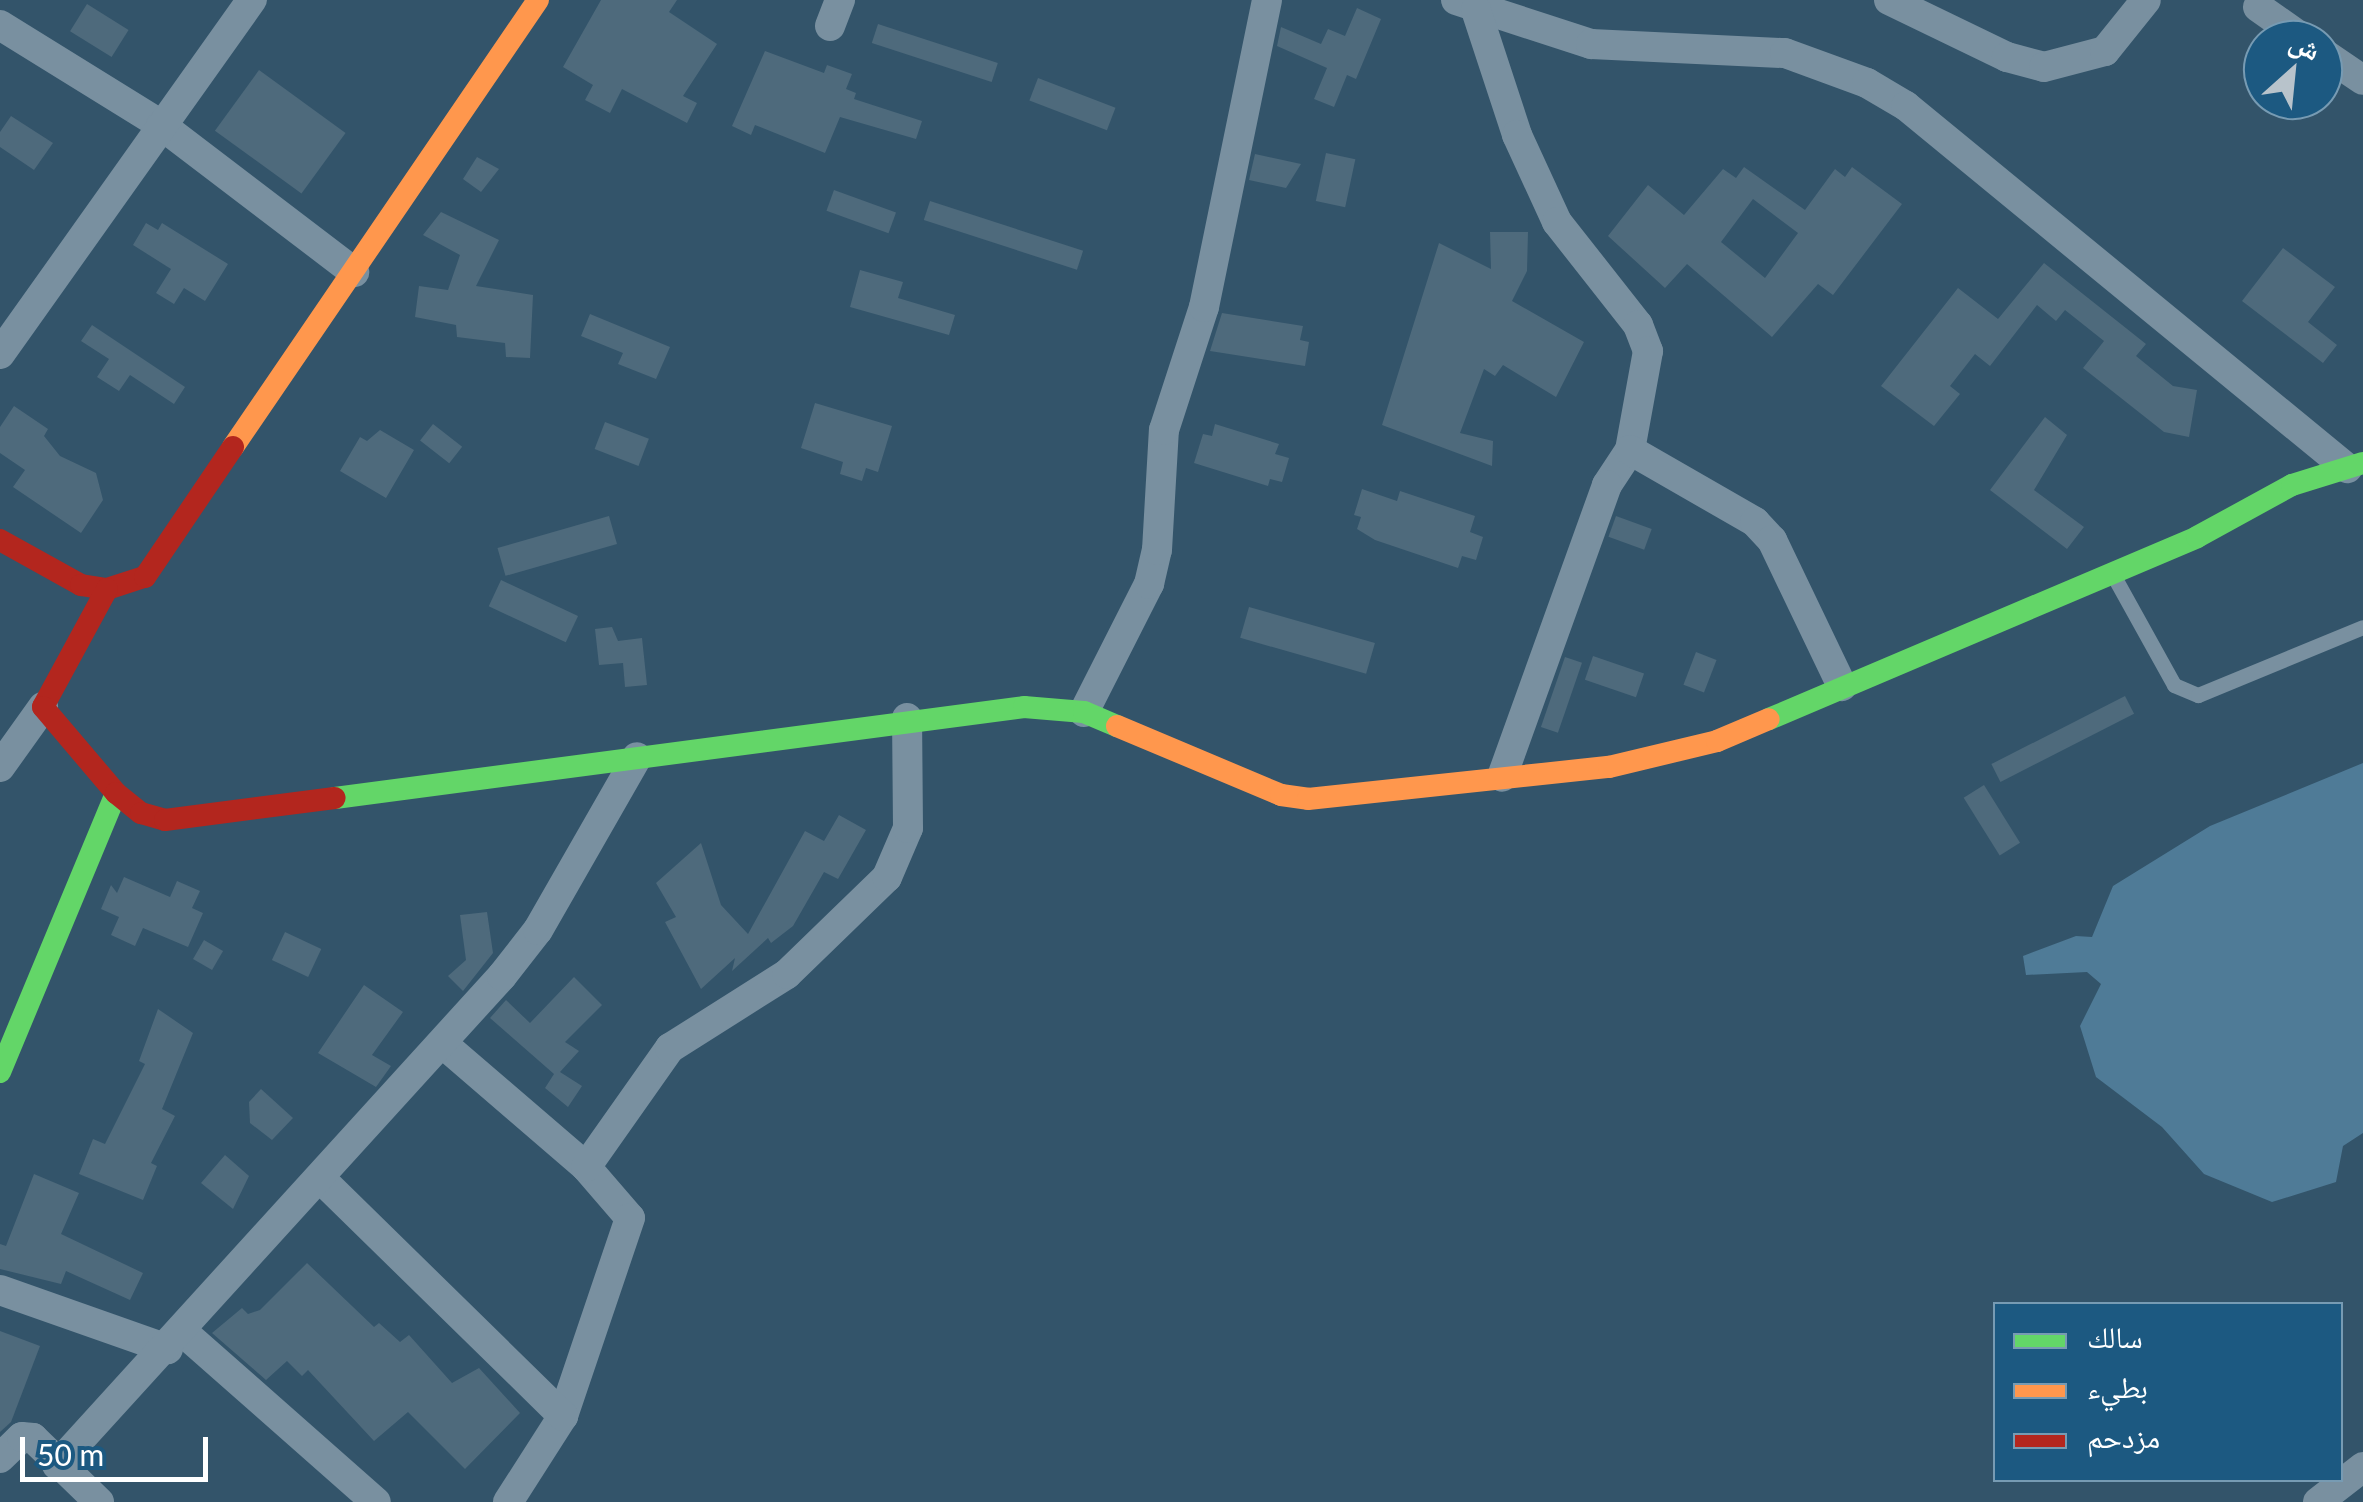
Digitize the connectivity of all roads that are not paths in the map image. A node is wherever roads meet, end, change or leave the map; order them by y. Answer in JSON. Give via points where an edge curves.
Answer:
{"nodes":[{"id":1,"x":252,"y":0,"type":"edge"},
{"id":2,"x":538,"y":0,"type":"edge"},
{"id":3,"x":1267,"y":0,"type":"edge"},
{"id":4,"x":1889,"y":0,"type":"edge"},
{"id":5,"x":2146,"y":0,"type":"edge"},
{"id":6,"x":1466,"y":5,"type":"edge"},
{"id":7,"x":2258,"y":8,"type":"dead end"},
{"id":8,"x":2276,"y":20,"type":"edge"},
{"id":9,"x":0,"y":24,"type":"edge"},
{"id":10,"x":162,"y":126,"type":"junction"},
{"id":11,"x":354,"y":272,"type":"junction"},
{"id":12,"x":0,"y":354,"type":"edge"},
{"id":13,"x":1630,"y":450,"type":"junction"},
{"id":14,"x":2355,"y":465,"type":"edge"},
{"id":15,"x":0,"y":540,"type":"edge"},
{"id":16,"x":2112,"y":573,"type":"junction"},
{"id":17,"x":106,"y":590,"type":"junction"},
{"id":18,"x":2363,"y":627,"type":"edge"},
{"id":19,"x":1842,"y":686,"type":"junction"},
{"id":20,"x":43,"y":707,"type":"junction"},
{"id":21,"x":1084,"y":712,"type":"junction"},
{"id":22,"x":906,"y":718,"type":"junction"},
{"id":23,"x":636,"y":756,"type":"junction"},
{"id":24,"x":0,"y":766,"type":"edge"},
{"id":25,"x":1502,"y":777,"type":"junction"},
{"id":26,"x":116,"y":793,"type":"junction"},
{"id":27,"x":442,"y":1043,"type":"junction"},
{"id":28,"x":0,"y":1072,"type":"edge"},
{"id":29,"x":586,"y":1167,"type":"junction"},
{"id":30,"x":321,"y":1179,"type":"junction"},
{"id":31,"x":0,"y":1290,"type":"edge"},
{"id":32,"x":175,"y":1340,"type":"junction"},
{"id":33,"x":563,"y":1416,"type":"junction"},
{"id":34,"x":0,"y":1458,"type":"edge"},
{"id":35,"x":58,"y":1465,"type":"junction"},
{"id":36,"x":2363,"y":1468,"type":"edge"},
{"id":37,"x":99,"y":1502,"type":"edge"},
{"id":38,"x":376,"y":1502,"type":"edge"},
{"id":39,"x":508,"y":1502,"type":"edge"},
{"id":40,"x":2318,"y":1502,"type":"edge"}],
"edges":[{"from":1,"to":10,"type":"street"},
{"from":2,"to":11,"type":"street"},
{"from":3,"to":21,"type":"street","via":[[1204,308],[1164,430],[1153,567]]},
{"from":4,"to":5,"type":"street","via":[[2007,57],[2044,66],[2105,51]]},
{"from":6,"to":13,"type":"street","via":[[1557,222],[1638,324],[1648,351]]},
{"from":6,"to":14,"type":"street","via":[[1591,44],[1785,52],[1866,84],[1906,106]]},
{"from":7,"to":8,"type":"street"},
{"from":9,"to":10,"type":"street"},
{"from":10,"to":11,"type":"street"},
{"from":10,"to":12,"type":"street"},
{"from":11,"to":17,"type":"street","via":[[156,565],[145,577]]},
{"from":13,"to":19,"type":"street","via":[[1754,522],[1772,540]]},
{"from":13,"to":25,"type":"street","via":[[1606,485]]},
{"from":14,"to":16,"type":"street","via":[[2292,485],[2198,537]]},
{"from":15,"to":17,"type":"street","via":[[58,576]]},
{"from":16,"to":18,"type":"lane","via":[[2174,686],[2198,695]]},
{"from":16,"to":19,"type":"street"},
{"from":17,"to":20,"type":"street"},
{"from":19,"to":25,"type":"street","via":[[1717,741],[1609,767]]},
{"from":20,"to":24,"type":"street"},
{"from":20,"to":26,"type":"street"},
{"from":21,"to":22,"type":"street","via":[[1024,707]]},
{"from":21,"to":25,"type":"street","via":[[1295,797]]},
{"from":22,"to":23,"type":"street"},
{"from":22,"to":29,"type":"street","via":[[908,828],[887,877],[787,974],[670,1048]]},
{"from":23,"to":26,"type":"street","via":[[192,820],[141,813]]},
{"from":23,"to":27,"type":"street","via":[[538,930]]},
{"from":26,"to":28,"type":"street"},
{"from":27,"to":29,"type":"street"},
{"from":27,"to":30,"type":"street"},
{"from":29,"to":33,"type":"street","via":[[630,1218]]},
{"from":30,"to":32,"type":"street"},
{"from":30,"to":33,"type":"street"},
{"from":31,"to":32,"type":"street"},
{"from":32,"to":35,"type":"street"},
{"from":32,"to":38,"type":"street"},
{"from":33,"to":39,"type":"street"},
{"from":34,"to":35,"type":"street","via":[[26,1436]]},
{"from":35,"to":37,"type":"street"},
{"from":36,"to":40,"type":"street"}]}
